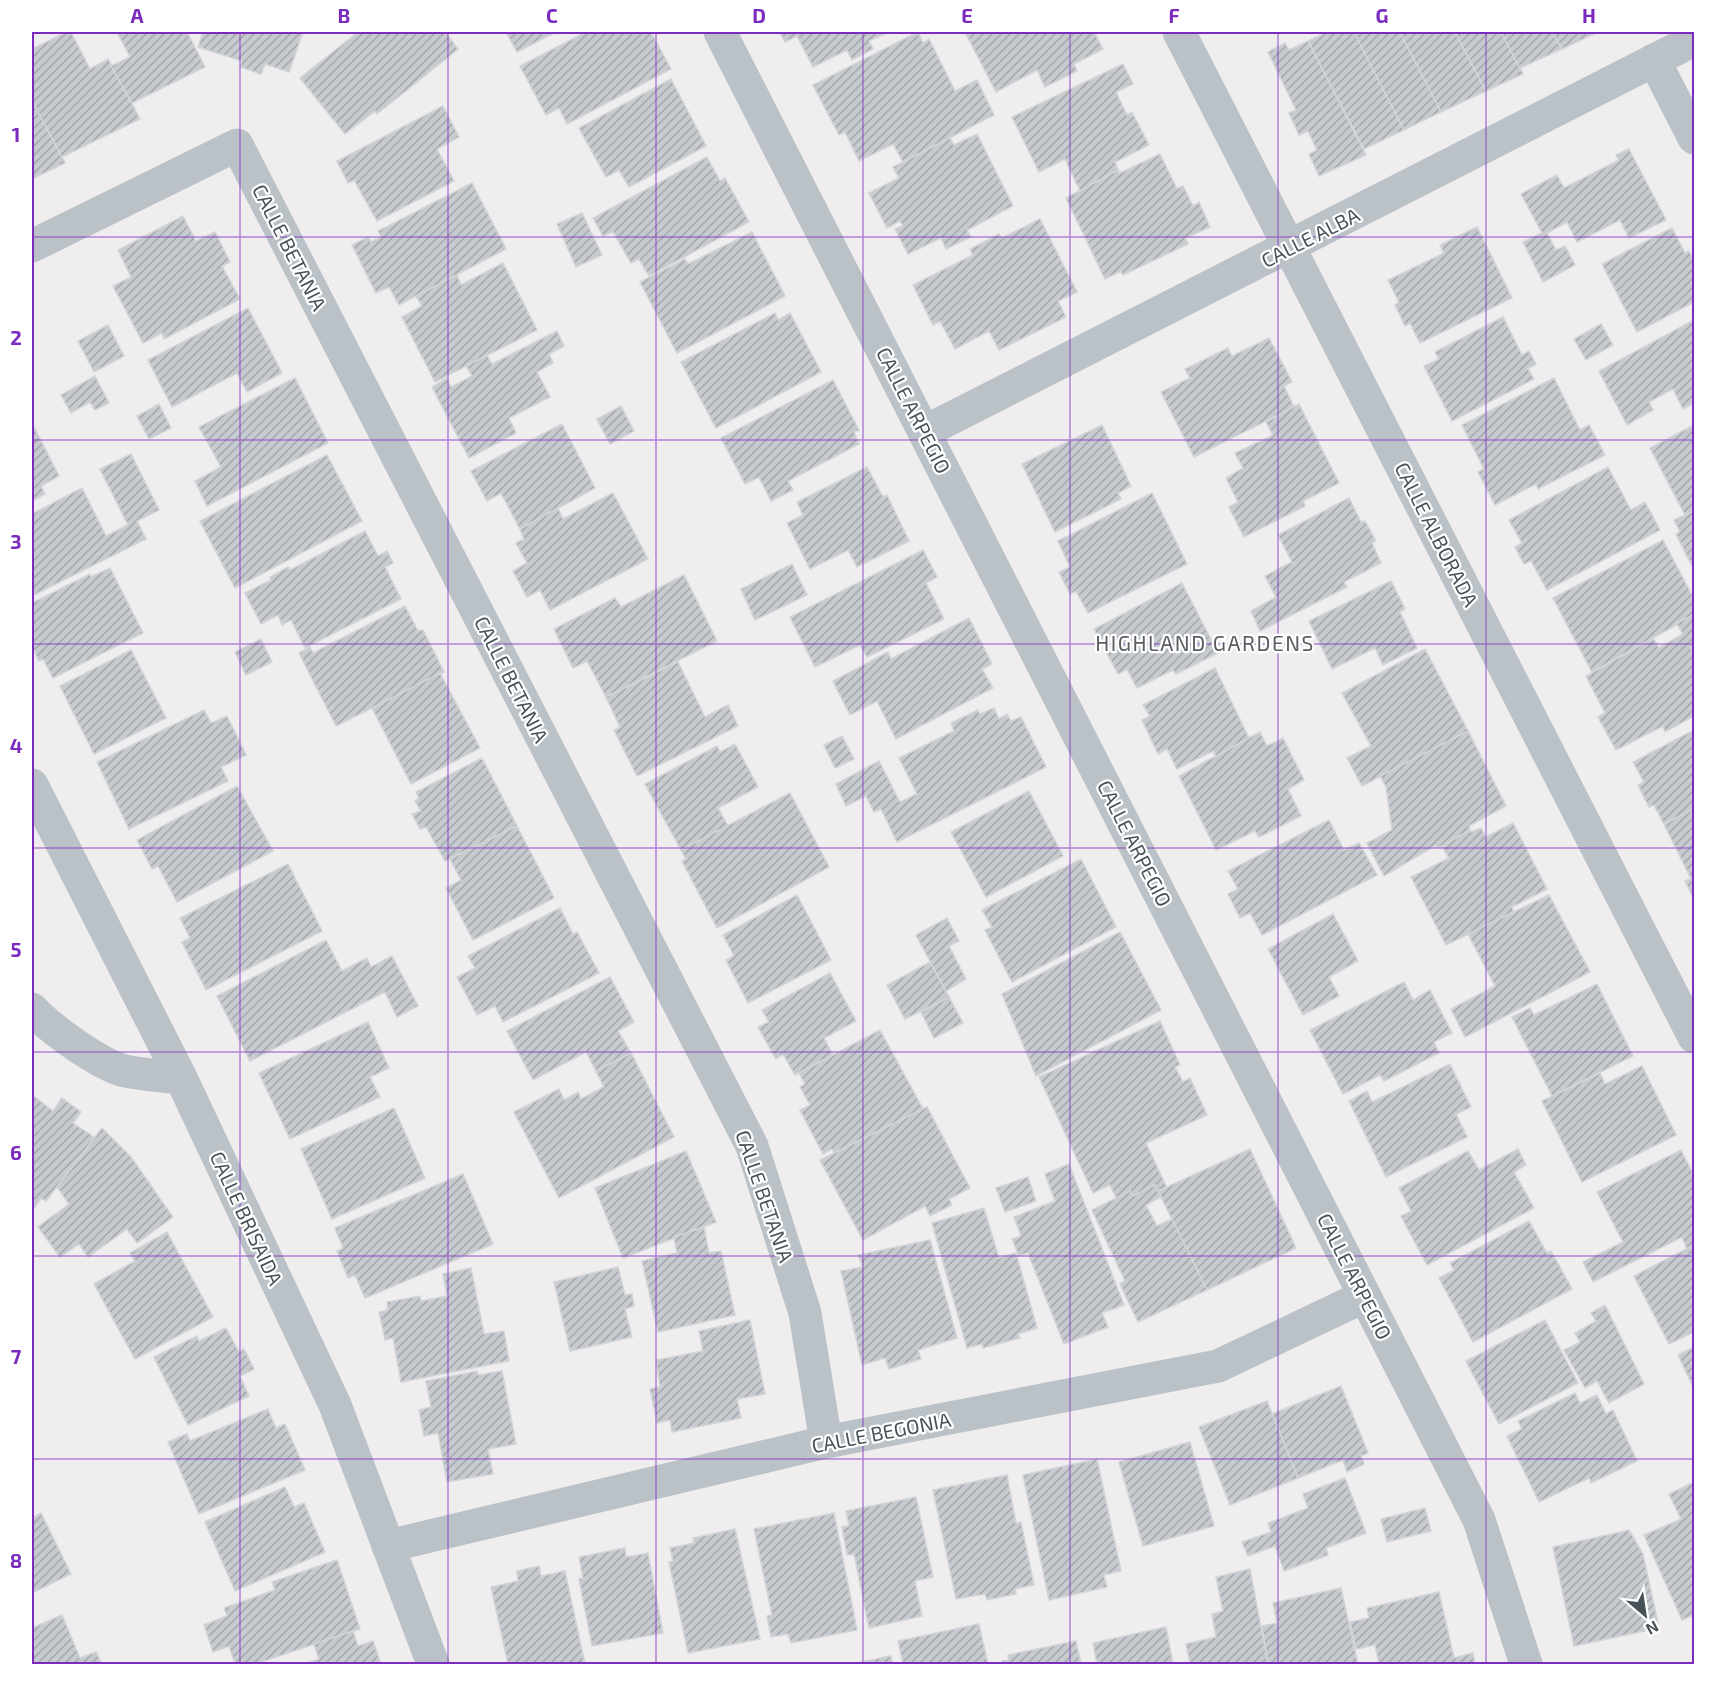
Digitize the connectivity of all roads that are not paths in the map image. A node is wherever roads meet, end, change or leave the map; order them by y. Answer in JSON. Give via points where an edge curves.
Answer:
{"nodes":[{"id":1,"x":720,"y":32,"type":"edge"},
{"id":2,"x":1179,"y":32,"type":"edge"},
{"id":3,"x":1695,"y":40,"type":"edge"},
{"id":4,"x":1654,"y":60,"type":"junction"},
{"id":5,"x":1695,"y":138,"type":"edge"},
{"id":6,"x":32,"y":246,"type":"edge"},
{"id":7,"x":1290,"y":247,"type":"junction"},
{"id":8,"x":924,"y":432,"type":"junction"},
{"id":9,"x":32,"y":785,"type":"edge"},
{"id":10,"x":32,"y":1009,"type":"edge"},
{"id":11,"x":1695,"y":1037,"type":"edge"},
{"id":12,"x":181,"y":1078,"type":"junction"},
{"id":13,"x":1365,"y":1296,"type":"junction"},
{"id":14,"x":826,"y":1442,"type":"junction"},
{"id":15,"x":388,"y":1546,"type":"junction"},
{"id":16,"x":433,"y":1665,"type":"edge"},
{"id":17,"x":1526,"y":1665,"type":"edge"}],
"edges":[{"from":1,"to":8,"type":"street","name":"CALLE ARPEGIO"},
{"from":2,"to":7,"type":"street","name":"CALLE ALBORADA"},
{"from":3,"to":4,"type":"street","name":"CALLE ALBA"},
{"from":4,"to":5,"type":"street"},
{"from":4,"to":7,"type":"street","name":"CALLE ALBA"},
{"from":6,"to":14,"type":"street","name":"CALLE BETANIA","via":[[237,145],[752,1146],[805,1313]]},
{"from":7,"to":8,"type":"street","name":"CALLE ALBA"},
{"from":7,"to":11,"type":"street","name":"CALLE ALBORADA"},
{"from":8,"to":13,"type":"street","name":"CALLE ARPEGIO"},
{"from":9,"to":12,"type":"street","name":"CALLE BRISAIDA"},
{"from":10,"to":12,"type":"street","via":[[85,1050],[123,1070]]},
{"from":12,"to":15,"type":"street","name":"CALLE BRISAIDA","via":[[335,1405]]},
{"from":13,"to":14,"type":"street","name":"CALLE BEGONIA","via":[[1218,1366]]},
{"from":13,"to":17,"type":"street","name":"CALLE ARPEGIO","via":[[1479,1520]]},
{"from":14,"to":15,"type":"street","name":"CALLE BEGONIA"},
{"from":15,"to":16,"type":"street","name":"CALLE BRISAIDA"}]}
